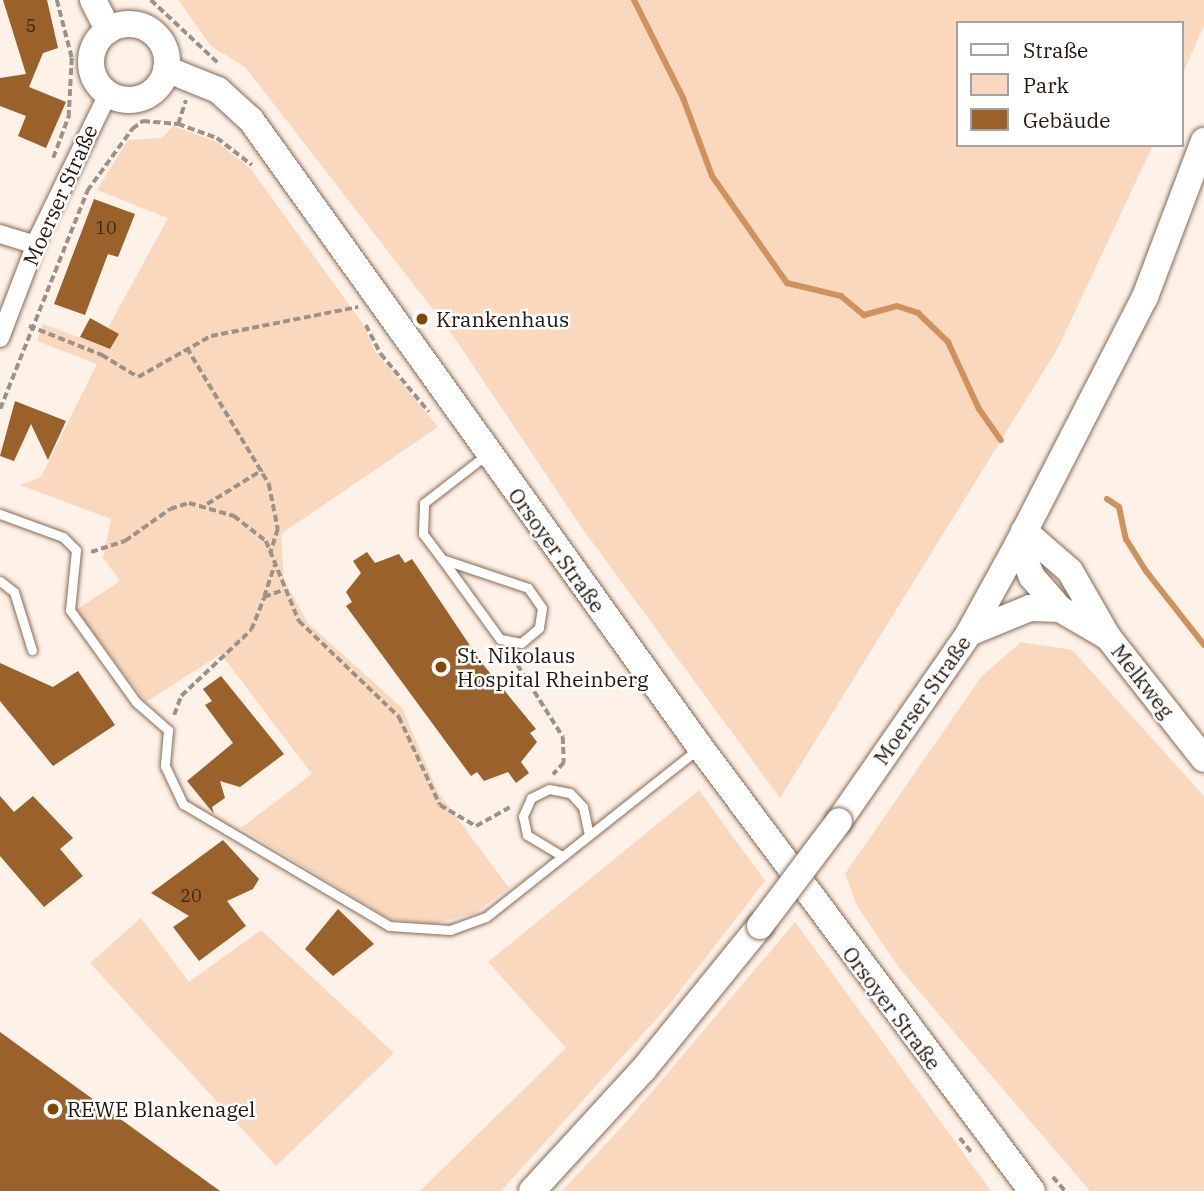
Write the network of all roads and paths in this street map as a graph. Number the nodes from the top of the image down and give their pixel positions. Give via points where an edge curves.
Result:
1 (57, 0) edge
2 (93, 0) edge
3 (108, 30) junction
4 (166, 69) junction
5 (108, 94) junction
6 (178, 124) dead end
7 (89, 127) junction
8 (1204, 141) edge
9 (118, 146) junction
10 (0, 234) edge
11 (35, 246) junction
12 (358, 307) dead end
13 (7, 318) junction
14 (31, 327) junction
15 (0, 338) edge
16 (187, 348) junction
17 (0, 409) edge
18 (487, 454) junction
19 (262, 470) junction
20 (207, 504) junction
21 (0, 514) edge
22 (1021, 537) junction
23 (271, 552) junction
24 (442, 559) junction
25 (76, 560) junction
26 (274, 566) junction
27 (0, 581) edge
28 (283, 590) junction
29 (264, 597) junction
30 (1060, 609) junction
31 (969, 633) junction
32 (1108, 636) junction
33 (510, 644) junction
34 (32, 650) dead end
35 (168, 730) junction
36 (700, 747) junction
37 (1204, 759) edge
38 (542, 784) dead end
39 (515, 803) dead end
40 (589, 835) junction
41 (562, 856) junction
42 (532, 1191) edge
43 (1032, 1191) edge

1 - 7 path via 72,58 69,116
2 - 3 main road
3 - 4 main road via 128,24 147,28 163,46
3 - 5 main road via 97,40 91,69
4 - 5 main road via 150,93 122,99
4 - 18 main road, Orsoyer Straße via 218,90 251,120
5 - 7 street, Moerser Straße
6 - 9 path via 143,121
7 - 9 path
7 - 11 street, Moerser Straße
8 - 22 main road, Moerser Straße via 1145,297
9 - 14 path via 87,191
10 - 11 street
11 - 13 street, Moerser Straße
12 - 16 path via 211,336
13 - 14 path
13 - 15 street, Moerser Straße
14 - 16 path via 102,355 138,377
14 - 17 path
16 - 19 path
18 - 24 lane via 424,503 423,534
18 - 36 main road, Orsoyer Straße
19 - 20 path
19 - 23 path via 278,529
20 - 23 path via 255,529
20 - 25 path via 170,509 125,541
21 - 25 lane via 62,537
22 - 30 main road, Melkweg via 1032,578
22 - 31 main road, Moerser Straße
22 - 32 main road, Melkweg via 1070,571
23 - 26 path
24 - 33 lane via 492,632
24 - 33 lane via 517,584 537,598 539,628
25 - 35 lane via 66,596 76,624 136,702
26 - 28 path
26 - 29 path
27 - 34 lane via 13,592
28 - 29 path
28 - 39 path via 310,634 399,718 440,805 455,819 487,823
29 - 35 path via 251,631 181,696
30 - 31 main road via 1030,608
30 - 32 main road, Melkweg
31 - 42 main road, Moerser Straße, bridge via 760,926 643,1070
32 - 37 main road, Melkweg
33 - 38 path via 566,749 558,772
35 - 41 lane via 165,765 191,813 389,926 431,932 469,926
36 - 40 lane
36 - 43 main road, Orsoyer Straße
40 - 41 lane
40 - 41 lane via 583,807 570,793 549,789 531,798 523,816 527,835

